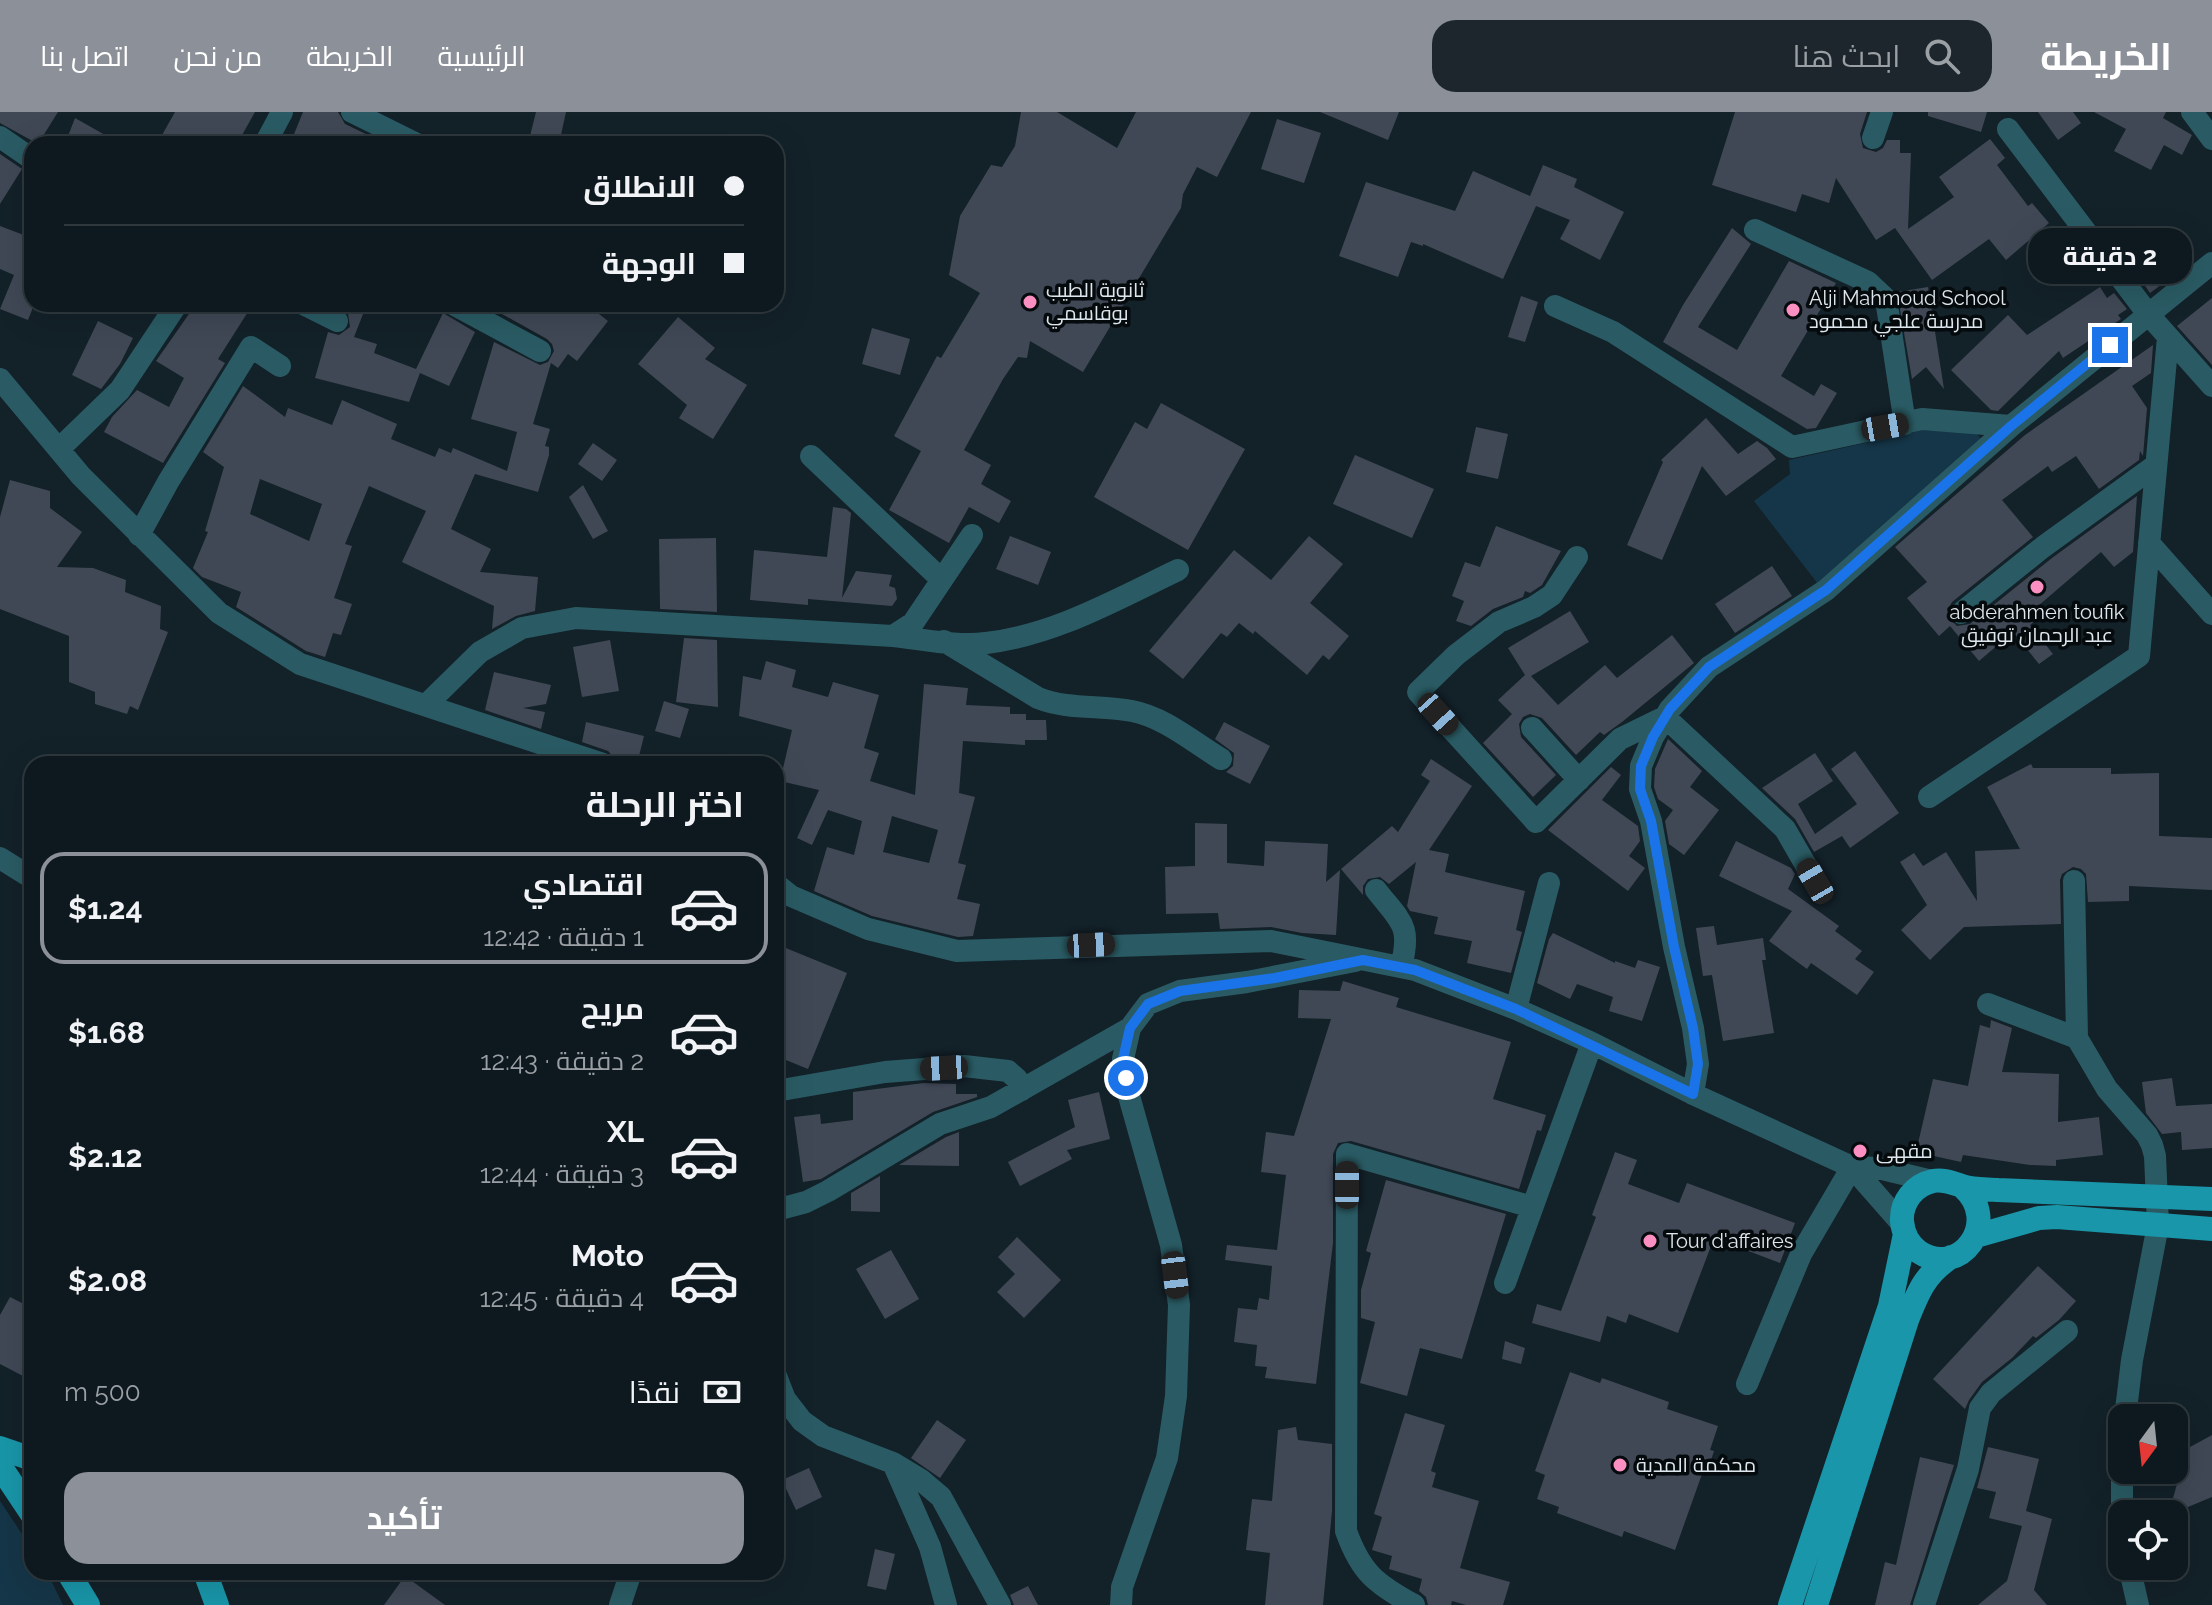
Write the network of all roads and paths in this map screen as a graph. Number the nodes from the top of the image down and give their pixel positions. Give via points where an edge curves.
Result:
1 (282, 112) edge
2 (352, 112) edge
3 (1882, 112) edge
4 (2192, 112) edge
5 (2008, 129) dead end
6 (269, 136) edge
7 (401, 136) edge
8 (0, 137) edge
9 (1873, 138) dead end
10 (2212, 139) edge
11 (24, 154) edge
12 (1755, 230) dead end
13 (2212, 263) edge
14 (1555, 306) dead end
15 (172, 312) edge
16 (319, 312) edge
17 (468, 312) edge
18 (2148, 314) junction
19 (337, 321) dead end
20 (2168, 337) junction
21 (540, 351) dead end
22 (280, 366) dead end
23 (0, 379) edge
24 (2212, 386) edge
25 (1905, 424) junction
26 (2011, 426) junction
27 (59, 449) junction
28 (811, 456) dead end
29 (2156, 465) junction
30 (139, 535) junction
31 (972, 535) dead end
32 (2149, 543) junction
33 (1577, 557) dead end
34 (1178, 570) dead end
35 (942, 580) junction
36 (1961, 613) dead end
37 (2212, 614) edge
38 (893, 636) junction
39 (944, 641) junction
40 (426, 705) junction
41 (1665, 717) junction
42 (1532, 728) dead end
43 (579, 756) edge
44 (1221, 759) dead end
45 (1579, 780) junction
46 (1929, 797) dead end
47 (0, 858) edge
48 (24, 873) edge
49 (1815, 881) dead end
50 (2074, 881) dead end
51 (1549, 883) dead end
52 (784, 890) edge
53 (1376, 890) dead end
54 (1363, 960) junction
55 (1401, 967) junction
56 (1988, 1004) dead end
57 (1516, 1009) junction
58 (1130, 1028) junction
59 (2077, 1038) junction
60 (1592, 1043) junction
61 (784, 1090) edge
62 (1022, 1090) junction
63 (1693, 1094) junction
64 (1852, 1167) junction
65 (1932, 1181) junction
66 (1963, 1187) junction
67 (2157, 1197) junction
68 (2212, 1199) edge
69 (1532, 1207) junction
70 (784, 1208) edge
71 (2158, 1225) junction
72 (1903, 1229) junction
73 (2212, 1229) edge
74 (1976, 1236) junction
75 (1951, 1257) junction
76 (1505, 1283) dead end
77 (2067, 1331) dead end
78 (1747, 1384) dead end
79 (784, 1396) edge
80 (2127, 1404) edge
81 (0, 1448) edge
82 (24, 1456) edge
83 (893, 1463) junction
84 (0, 1466) edge
85 (24, 1498) edge
86 (73, 1580) edge
87 (90, 1580) edge
88 (208, 1580) edge
89 (628, 1580) edge
90 (2132, 1580) edge
91 (87, 1603) edge
92 (217, 1605) edge
93 (620, 1605) edge
94 (946, 1605) edge
95 (1000, 1605) edge
96 (1121, 1605) edge
97 (1414, 1605) edge
98 (1790, 1605) edge
99 (1816, 1605) edge
100 (1924, 1605) edge
101 (2138, 1605) edge

1 - 6 street
2 - 7 street
3 - 9 street
4 - 10 street
5 - 18 street
8 - 11 street
12 - 25 street via 1868,282 1886,299
13 - 18 street
14 - 25 street via 1613,332 1792,447
15 - 27 street via 120,390
16 - 19 street
17 - 21 street
18 - 20 street
18 - 26 street
20 - 24 street
20 - 29 street
22 - 30 street via 251,347
23 - 27 street
25 - 26 street via 1922,419
26 - 41 street via 1826,590 1709,667
27 - 30 street
28 - 35 street
29 - 32 street
29 - 36 street
30 - 40 street via 219,613 300,664
31 - 35 street
32 - 37 street
32 - 46 street via 2139,656
33 - 45 street via 1552,595 1499,622 1418,692 1536,822
34 - 39 street via 1026,636 984,644
35 - 38 street via 913,623
38 - 39 street
38 - 40 street via 576,618 522,628 480,652
39 - 44 street via 1038,698 1151,716
40 - 43 street
41 - 45 street via 1620,739
41 - 49 street via 1785,829
41 - 63 street via 1641,766 1640,789 1693,1028 1698,1064
42 - 45 street
47 - 48 street
50 - 59 street
51 - 57 street
52 - 54 street via 868,929 957,951 1271,941
53 - 55 street via 1406,930
54 - 55 street
54 - 58 street via 1180,991 1148,1004
55 - 57 street
56 - 59 street
57 - 60 street
58 - 62 street
58 - 96 street via 1123,1059 1127,1084 1171,1245 1179,1305 1176,1396 1167,1458 1122,1587
59 - 67 street via 2107,1089 2147,1135 2155,1156
60 - 63 street
60 - 69 street
61 - 62 street via 885,1072 964,1066 1008,1071
62 - 70 street via 940,1124 806,1202
63 - 64 street
64 - 65 street
64 - 72 street
64 - 78 street via 1801,1254
65 - 66 main road
65 - 72 main road via 1906,1201
66 - 67 main road
66 - 74 main road via 1980,1215
67 - 68 main road
67 - 71 street
69 - 76 street
69 - 97 street via 1347,1154 1346,1531 1355,1558 1374,1581
71 - 73 main road
71 - 74 main road via 2039,1218
71 - 80 street
72 - 75 main road via 1919,1252
72 - 98 main road via 1890,1306
74 - 75 main road
75 - 99 main road via 1932,1269 1907,1320
77 - 100 street via 1980,1408 1968,1469
79 - 83 street via 802,1421 823,1436
81 - 82 main road
83 - 94 street via 930,1547
83 - 95 street via 941,1497
84 - 85 main road
86 - 91 main road
87 - 91 main road
88 - 92 main road
89 - 93 street
90 - 101 street

